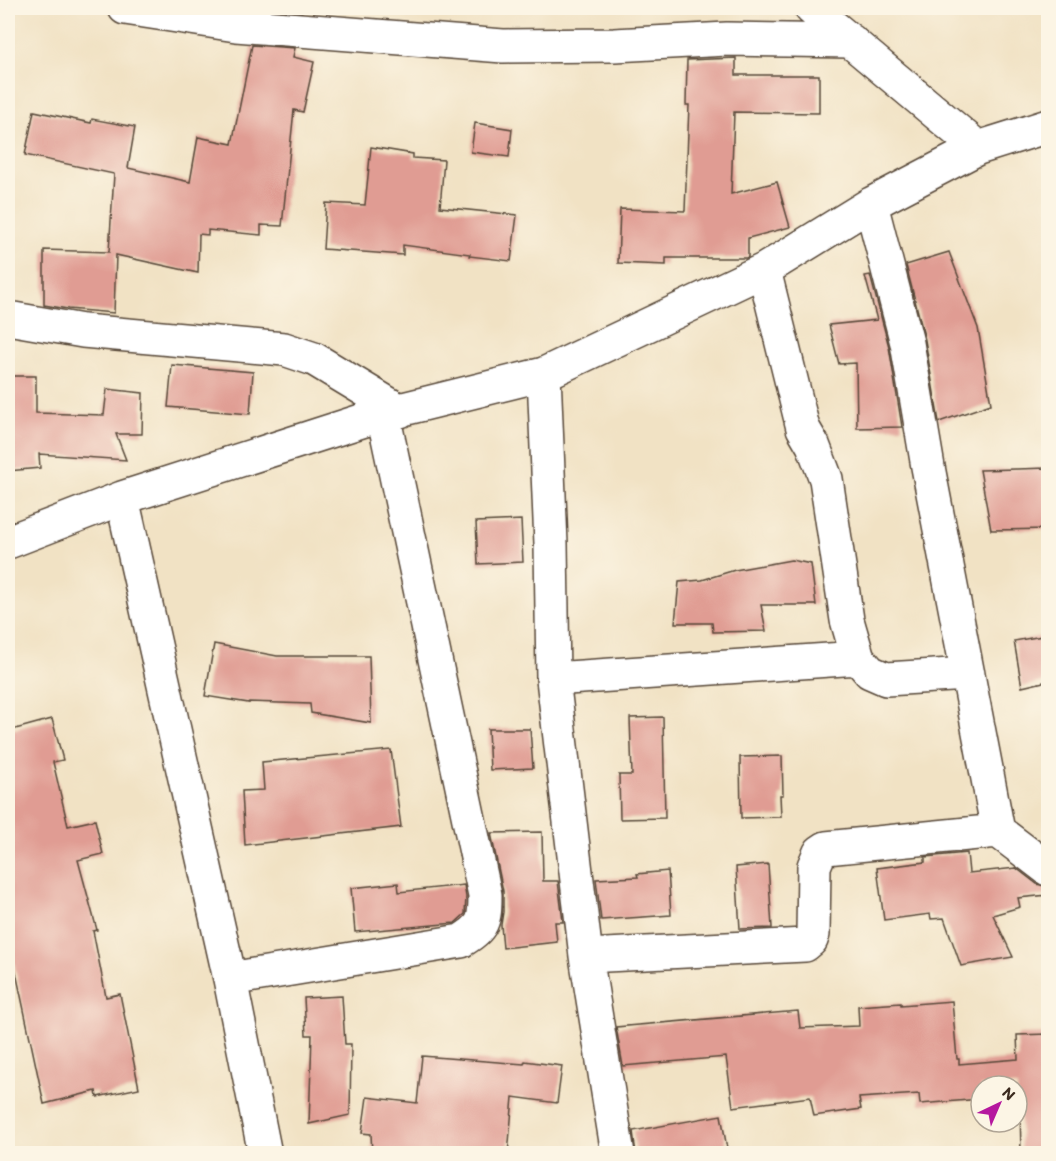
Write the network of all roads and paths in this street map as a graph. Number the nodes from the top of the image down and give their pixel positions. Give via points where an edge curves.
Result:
1 (125, 8) edge
2 (811, 8) edge
3 (851, 41) junction
4 (1048, 126) edge
5 (978, 148) junction
6 (871, 204) junction
7 (764, 270) junction
8 (8, 318) edge
9 (544, 374) junction
10 (391, 412) junction
11 (122, 498) junction
12 (8, 542) edge
13 (858, 658) junction
14 (968, 674) junction
15 (553, 679) junction
16 (998, 831) junction
17 (1048, 869) edge
18 (586, 956) junction
19 (230, 979) junction
20 (266, 1154) edge
21 (618, 1154) edge

1 - 3 street via 236,25 503,46 727,39
2 - 3 street
3 - 5 street
4 - 5 street
5 - 6 street
6 - 7 street
6 - 14 street via 907,343
7 - 9 street
7 - 13 street via 800,418 826,479 847,620
8 - 10 street via 83,331 284,349 314,359
9 - 10 street
9 - 15 street
10 - 11 street
10 - 19 street via 485,895 485,918 476,931 461,940
11 - 12 street
11 - 19 street
13 - 14 street via 870,672 886,679
13 - 15 street
14 - 16 street
15 - 18 street
16 - 17 street
16 - 18 street via 826,848 814,866 813,934 805,945
18 - 21 street
19 - 20 street

